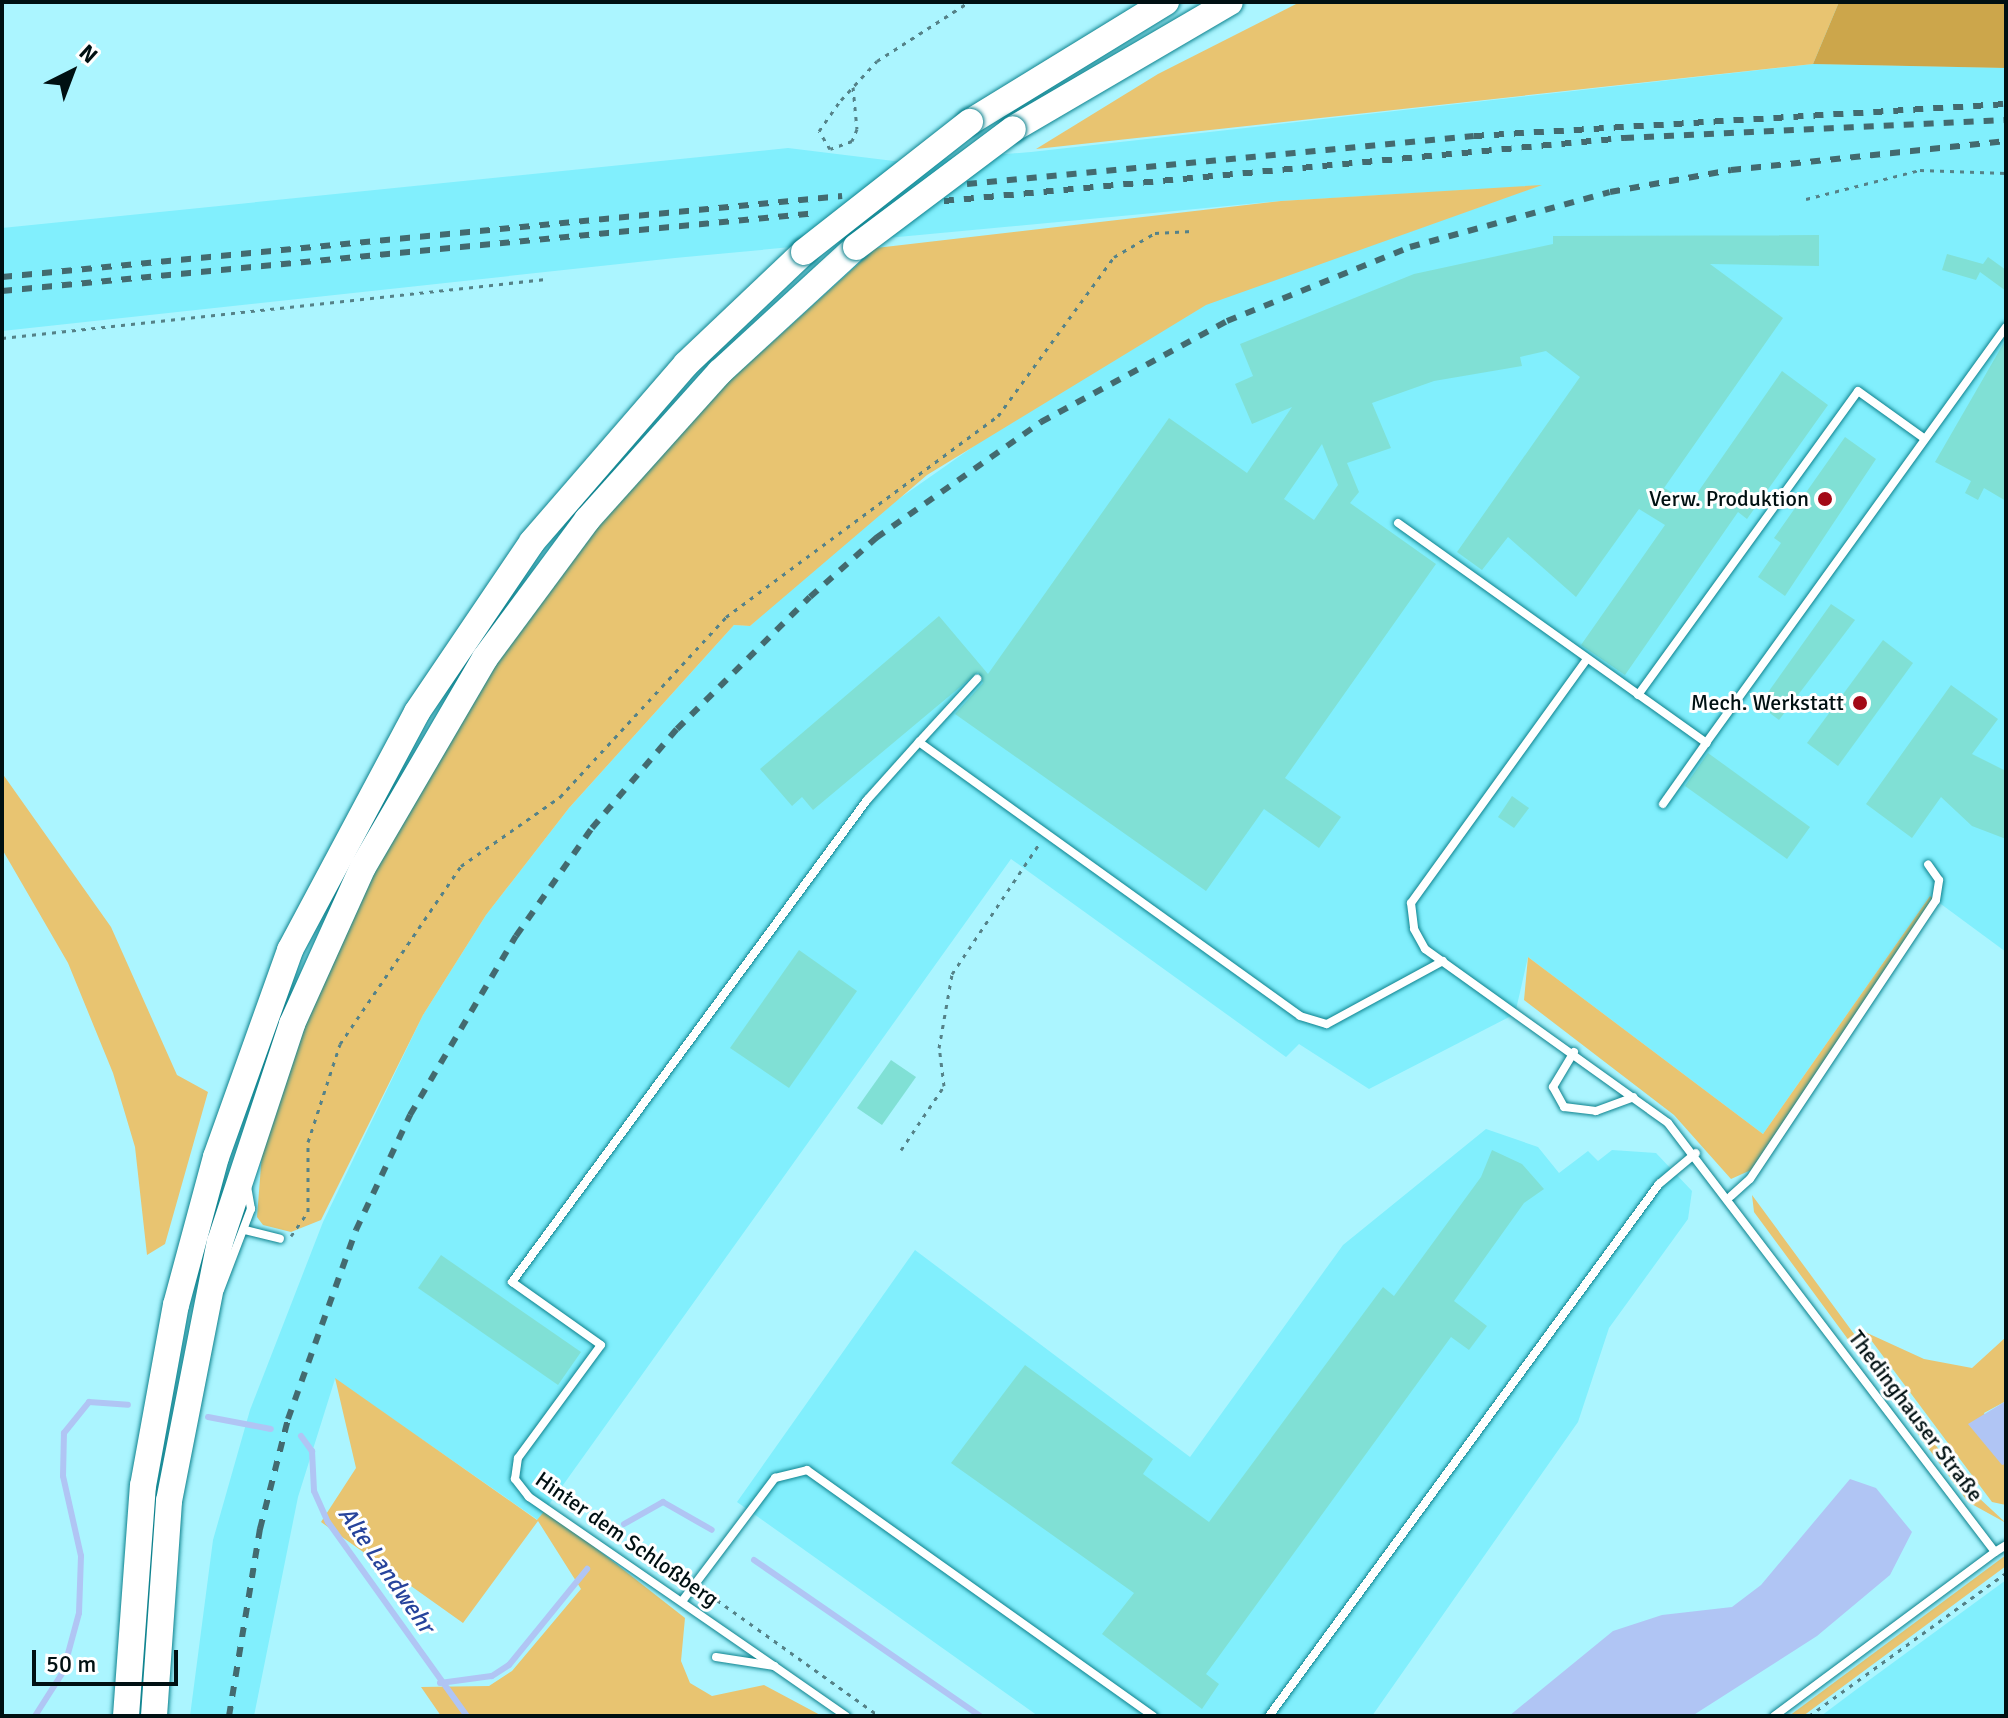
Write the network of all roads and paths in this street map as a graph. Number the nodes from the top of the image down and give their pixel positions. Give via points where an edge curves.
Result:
1 (969, 2) edge
2 (1166, 2) edge
3 (1230, 2) edge
4 (853, 87) junction
5 (2006, 173) edge
6 (1806, 199) dead end
7 (1192, 231) dead end
8 (546, 279) dead end
9 (2006, 327) edge
10 (2, 338) edge
11 (1925, 439) junction
12 (1398, 523) dead end
13 (1587, 659) junction
14 (977, 679) dead end
15 (1638, 695) junction
16 (919, 742) junction
17 (1706, 743) junction
18 (1663, 804) dead end
19 (1045, 835) junction
20 (1928, 864) dead end
21 (1443, 961) junction
22 (1574, 1052) junction
23 (1634, 1097) junction
24 (901, 1150) dead end
25 (1696, 1153) junction
26 (242, 1164) junction
27 (1731, 1196) junction
28 (245, 1230) junction
29 (280, 1239) joint
30 (203, 1313) junction
31 (2006, 1545) edge
32 (1995, 1552) junction
33 (2006, 1573) edge
34 (683, 1600) junction
35 (716, 1657) dead end
36 (774, 1666) junction
37 (126, 1716) edge
38 (154, 1716) edge
39 (846, 1716) edge
40 (879, 1716) edge
41 (1153, 1716) edge
42 (1269, 1716) edge
43 (1774, 1716) edge
44 (1809, 1716) edge

1 - 4 path via 877,61
2 - 37 main road, bridge via 970,122 804,252 650,402 532,542 417,712 290,950 216,1157 173,1319 143,1486
3 - 26 main road, bridge via 1013,129 856,247 739,353 630,468 485,658 363,867 292,1024
4 - 4 path via 819,131 830,149 852,141 857,129
5 - 6 path via 1920,170
7 - 29 path via 1155,233 1114,257 998,416 726,617 560,797 461,866 340,1044 308,1142 308,1212 300,1230
8 - 10 path
9 - 11 lane
11 - 15 lane via 1858,391
11 - 17 lane
12 - 13 lane
13 - 15 lane
13 - 21 lane, Thedinghauser Straße via 1411,903 1414,929
14 - 16 lane
15 - 17 lane
16 - 19 lane
16 - 34 lane, Hinter dem Schloßberg via 867,800 512,1282 601,1345 518,1458 515,1479 529,1497
17 - 18 lane
19 - 21 lane via 1300,1016 1327,1024 1392,996
19 - 24 path via 952,974 939,1048 944,1086
20 - 27 lane via 1939,880 1936,900 1750,1179
21 - 22 lane, Thedinghauser Straße
22 - 23 lane, Thedinghauser Straße
22 - 23 lane via 1553,1087 1564,1107 1596,1111
23 - 25 lane, Thedinghauser Straße
25 - 27 lane, Thedinghauser Straße
25 - 42 lane via 1659,1184
26 - 28 lane via 251,1209
26 - 30 main road
27 - 32 lane, Thedinghauser Straße
28 - 29 lane
28 - 30 lane via 230,1276
30 - 38 main road via 169,1501
31 - 32 lane
32 - 43 lane
33 - 44 path
34 - 36 lane, Hinter dem Schloßberg
34 - 40 path via 717,1600
34 - 41 lane via 775,1478 807,1470
35 - 36 lane, Hinter dem Schloßberg
36 - 39 lane, Hinter dem Schloßberg

